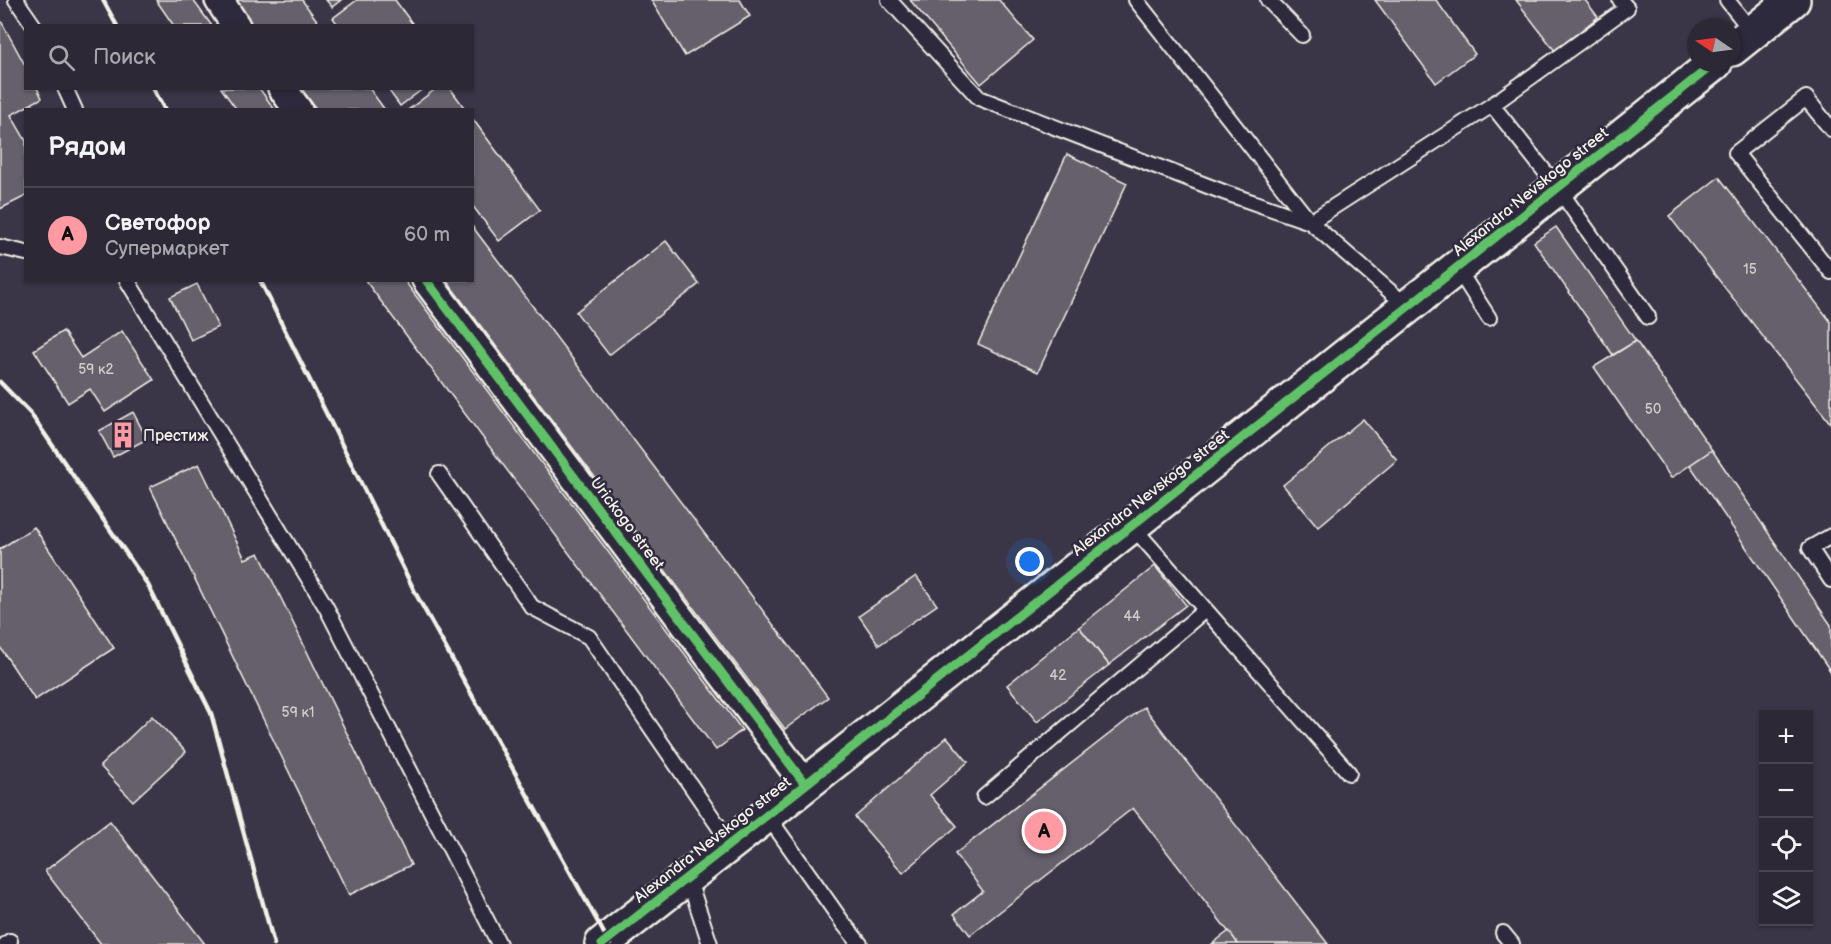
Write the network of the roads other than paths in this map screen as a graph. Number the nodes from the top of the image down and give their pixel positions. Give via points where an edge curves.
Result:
1 (16, 0) edge
2 (219, 0) edge
3 (889, 0) edge
4 (1136, 0) edge
5 (1268, 0) edge
6 (1727, 0) edge
7 (1793, 0) edge
8 (1628, 3) edge
9 (33, 24) edge
10 (235, 24) edge
11 (1302, 35) dead end
12 (1742, 41) edge
13 (1704, 72) edge
14 (66, 90) edge
15 (283, 90) edge
16 (1492, 105) junction
17 (74, 108) edge
18 (297, 108) edge
19 (1831, 129) edge
20 (1558, 188) junction
21 (1310, 222) junction
22 (0, 248) edge
23 (24, 253) edge
24 (1457, 268) junction
25 (1831, 272) edge
26 (128, 282) edge
27 (428, 282) edge
28 (1408, 307) junction
29 (1490, 318) dead end
30 (1647, 318) dead end
31 (439, 474) dead end
32 (1132, 526) junction
33 (1831, 536) edge
34 (1831, 580) edge
35 (1205, 610) junction
36 (1349, 773) dead end
37 (805, 784) junction
38 (984, 797) dead end
39 (767, 815) junction
40 (730, 843) junction
41 (688, 877) junction
42 (500, 944) edge
43 (602, 944) edge
44 (710, 944) edge
45 (860, 944) edge

1 - 9 lane
2 - 10 street
3 - 21 lane via 979,98
4 - 21 lane
5 - 11 lane
6 - 12 lane
7 - 12 street
8 - 16 lane
13 - 20 street, Alexandra Nevskogo street
14 - 17 lane
15 - 18 street
16 - 20 lane
16 - 21 lane
19 - 25 lane via 1806,98 1736,153
20 - 24 street, Alexandra Nevskogo street
20 - 30 lane
21 - 28 lane
22 - 23 lane
24 - 28 street, Alexandra Nevskogo street
24 - 29 lane
26 - 42 lane via 327,607
27 - 37 street, Urickogo street
28 - 32 street, Alexandra Nevskogo street
31 - 40 lane via 532,607 589,637
32 - 35 lane
32 - 37 street, Alexandra Nevskogo street
33 - 34 lane via 1810,548
35 - 36 lane
35 - 38 lane
37 - 39 street, Alexandra Nevskogo street
39 - 40 street, Alexandra Nevskogo street
39 - 45 lane
40 - 41 street, Alexandra Nevskogo street
41 - 43 street, Alexandra Nevskogo street
41 - 44 lane

